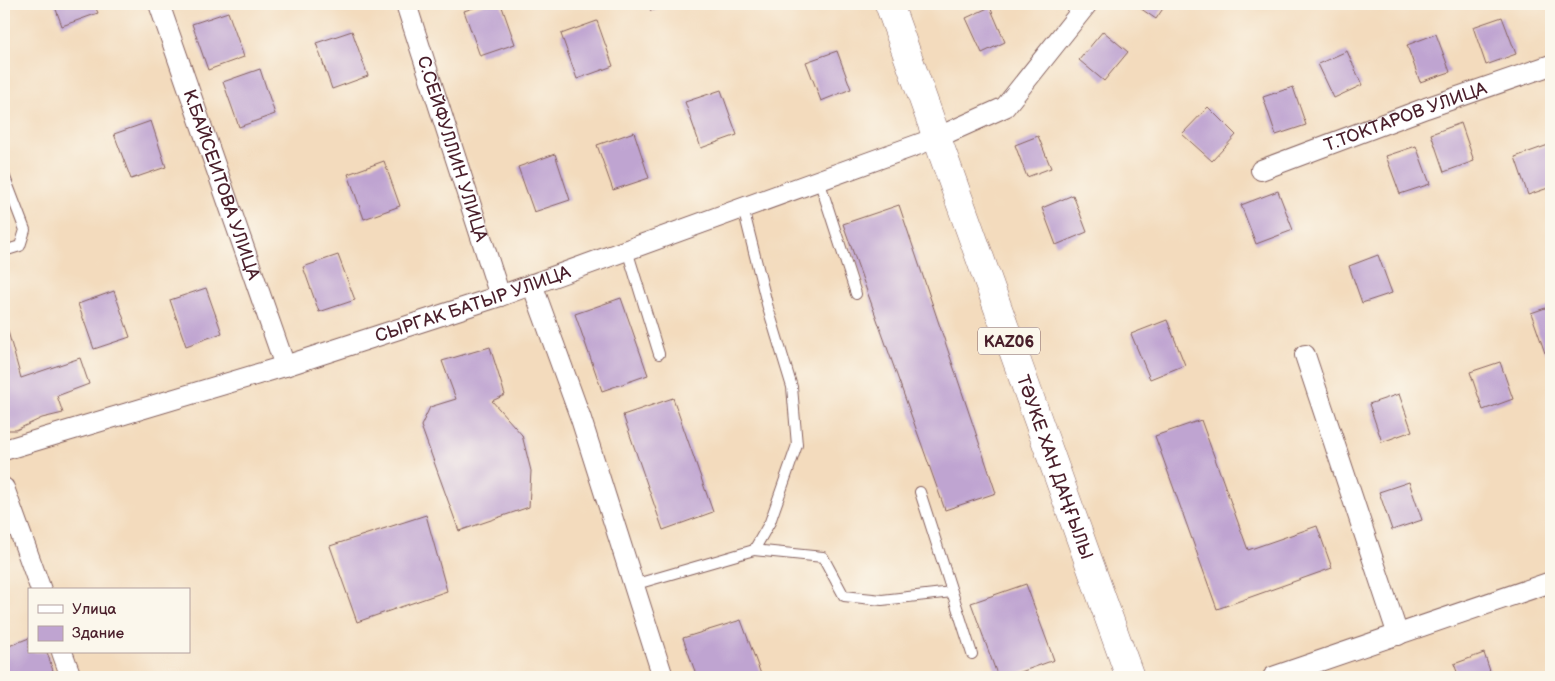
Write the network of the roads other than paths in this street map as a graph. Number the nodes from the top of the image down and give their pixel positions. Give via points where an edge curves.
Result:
1 (159, 4) edge
2 (406, 4) edge
3 (889, 4) edge
4 (1087, 4) edge
5 (1551, 65) edge
6 (936, 138) junction
7 (1261, 170) dead end
8 (4, 174) edge
9 (819, 180) junction
10 (743, 208) junction
11 (627, 250) junction
12 (4, 251) edge
13 (532, 284) junction
14 (856, 294) dead end
15 (500, 296) junction
16 (659, 354) dead end
17 (1305, 355) dead end
18 (285, 366) junction
19 (4, 450) edge
20 (4, 488) edge
21 (920, 492) dead end
22 (754, 550) junction
23 (1551, 582) edge
24 (633, 585) junction
25 (40, 588) edge
26 (952, 592) junction
27 (1398, 635) junction
28 (63, 654) edge
29 (972, 654) dead end
30 (71, 677) edge
31 (663, 677) edge
32 (1130, 677) edge
33 (1273, 677) edge

1 - 18 street, К.БАЙСЕИТОВА УЛИЦА
2 - 15 street, С.СЕЙФУЛЛИН УЛИЦА
3 - 6 main road, ТӘУКЕ ХАН ДАҢҒЫЛЫ / KАZ06
4 - 6 street, СЫРГАК БАТЫР УЛИЦА via 1005,107
5 - 7 street, Т.ТОКТАРОВ УЛИЦА
6 - 9 street, СЫРГАК БАТЫР УЛИЦА
6 - 32 main road, ТӘУКЕ ХАН ДАҢҒЫЛЫ / KАZ06
8 - 12 lane via 25,230 20,246
9 - 10 street, СЫРГАК БАТЫР УЛИЦА
9 - 14 lane
10 - 11 street, СЫРГАК БАТЫР УЛИЦА
10 - 22 lane via 792,387 797,445 770,522
11 - 13 street, СЫРГАК БАТЫР УЛИЦА
11 - 16 lane
13 - 15 street, СЫРГАК БАТЫР УЛИЦА
13 - 24 street via 581,419
15 - 18 street, СЫРГАК БАТЫР УЛИЦА
17 - 27 street
18 - 19 street, СЫРГАК БАТЫР УЛИЦА
20 - 25 street
21 - 26 lane
22 - 24 lane
22 - 26 lane via 823,557 844,596 882,600
23 - 27 street
24 - 31 street
26 - 29 lane
27 - 33 street
28 - 30 street

